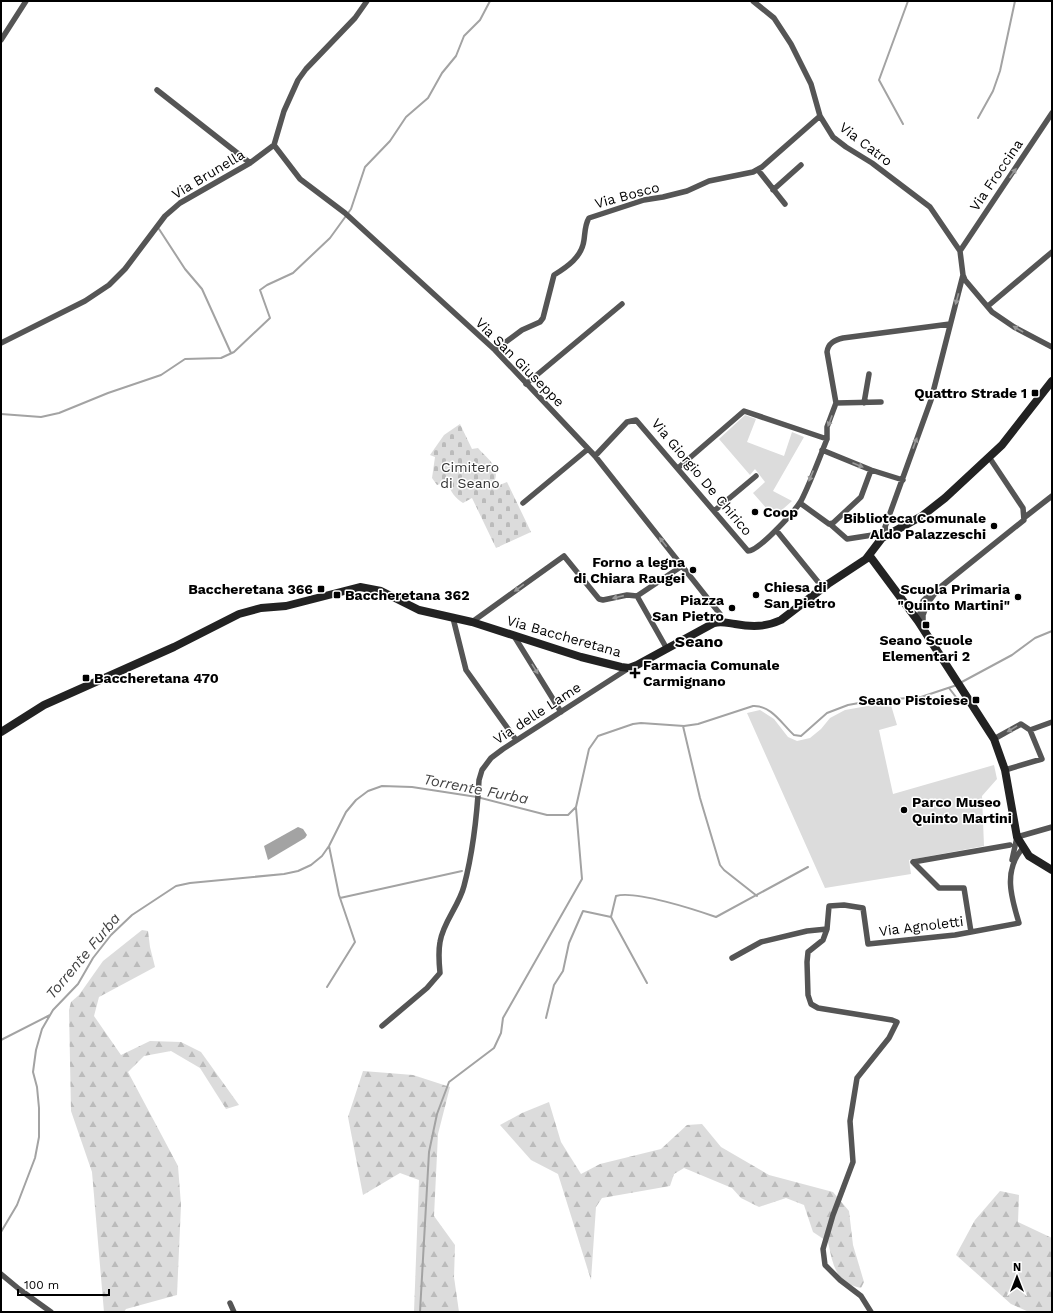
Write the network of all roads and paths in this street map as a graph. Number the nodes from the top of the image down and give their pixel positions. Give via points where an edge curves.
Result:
1 (26, 1) edge
2 (367, 1) edge
3 (753, 1) edge
4 (1, 40) edge
5 (157, 90) dead end
6 (1052, 113) edge
7 (820, 116) junction
8 (274, 145) junction
9 (250, 163) junction
10 (801, 165) dead end
11 (758, 170) junction
12 (773, 190) junction
13 (785, 204) dead end
14 (960, 251) junction
15 (1052, 252) edge
16 (963, 275) junction
17 (622, 304) dead end
18 (988, 306) junction
19 (950, 324) junction
20 (1, 343) edge
21 (1052, 347) edge
22 (495, 350) junction
23 (869, 374) dead end
24 (1052, 381) edge
25 (526, 384) junction
26 (881, 402) dead end
27 (836, 403) junction
28 (864, 403) junction
29 (827, 439) junction
30 (588, 449) junction
31 (822, 450) junction
32 (595, 456) junction
33 (989, 457) junction
34 (678, 468) junction
35 (871, 470) junction
36 (756, 476) dead end
37 (903, 480) junction
38 (1052, 496) edge
39 (523, 503) dead end
40 (800, 503) junction
41 (714, 511) junction
42 (1025, 515) junction
43 (832, 524) junction
44 (776, 530) junction
45 (885, 536) junction
46 (869, 555) junction
47 (682, 566) junction
48 (823, 588) junction
49 (938, 589) junction
50 (638, 596) junction
51 (923, 601) junction
52 (909, 609) junction
53 (453, 618) junction
54 (721, 619) junction
55 (918, 621) junction
56 (472, 622) junction
57 (923, 629) junction
58 (514, 636) junction
59 (667, 649) junction
60 (629, 668) junction
61 (561, 712) junction
62 (1052, 722) edge
63 (1030, 730) junction
64 (1, 732) edge
65 (994, 739) junction
66 (516, 740) junction
67 (1005, 770) junction
68 (1052, 827) edge
69 (1017, 837) junction
70 (1010, 845) dead end
71 (1023, 848) junction
72 (1012, 867) junction
73 (1052, 870) edge
74 (827, 929) junction
75 (970, 932) junction
76 (732, 958) dead end
77 (382, 1026) dead end
78 (1, 1274) edge
79 (230, 1303) dead end
80 (52, 1312) edge
81 (234, 1312) edge
82 (872, 1312) edge

1 - 4 street
2 - 8 street via 355,18 298,80 284,111
3 - 7 street, Via Catro via 774,18 792,44 811,84
5 - 9 street
14 -> 6 street, Via Froccina
7 - 11 street, Via Bosco
7 - 14 street, Via Catro via 833,137 846,148 872,163 930,207
8 - 9 street, Via Brunella
8 - 22 street, Via San Giuseppe via 300,179 345,213
9 - 20 street, Via Brunella via 180,203 165,216 128,265 109,285 85,301
10 - 12 street
11 - 12 street
11 - 22 street, Via Bosco via 709,181 672,195 644,200 589,218 583,246 572,263 554,275 543,318
12 - 13 street
14 - 16 street
15 - 18 street
16 - 18 street
16 -> 19 street
17 - 25 street
21 -> 18 street via 1014,327 992,312
19 - 27 street via 843,338 832,342 827,352
37 -> 19 street via 931,400
22 - 25 street, Via San Giuseppe
23 - 28 street
24 - 33 street via 1006,440
25 - 30 street, Via San Giuseppe
26 - 28 street
27 - 28 street
27 -> 29 street, Via Giorgio De Chirico via 827,428
29 - 31 street, Via Giorgio De Chirico
29 - 34 street via 748,410
30 - 32 street, Via San Giuseppe
30 - 39 street
31 -> 35 street
31 -> 40 street, Via Giorgio De Chirico
32 - 34 street, Via Giorgio De Chirico via 627,422 636,420
47 -> 32 street, Via San Giuseppe
33 - 42 street
33 - 45 street via 931,510
34 - 41 street, Via Giorgio De Chirico
35 - 37 street
35 - 43 street via 861,497
36 - 41 street
37 - 45 street via 885,527
38 - 42 street
40 - 43 street
40 - 44 street, Via Giorgio De Chirico
41 - 44 street, Via Giorgio De Chirico via 748,551 755,550
42 - 49 street via 1022,523
43 - 45 street via 847,539 879,534
44 - 48 street
45 - 46 street
46 - 48 street
46 - 52 street
47 - 50 street
47 - 54 street, Via San Giuseppe
48 - 54 street via 774,624 756,627
49 - 51 street via 931,592
49 - 57 street via 926,604
50 -> 56 street via 599,599 564,556
50 - 59 street
51 - 52 street
51 - 55 street
52 - 55 street
53 - 56 street, Via Baccheretana
53 - 64 street, Via Baccheretana via 410,607 368,587 286,606 261,608 239,614 174,647 65,694
53 - 66 street via 466,670
54 - 59 street, Via Baccheretana
55 - 57 street
56 - 58 street, Via Baccheretana
57 - 65 street
58 - 60 street, Via Baccheretana via 581,657
58 -> 61 street
59 - 60 street, Via Baccheretana
60 - 61 street, Via delle Lame
61 - 66 street, Via delle Lame
62 - 63 street
63 -> 65 street via 1021,724
63 - 67 street via 1042,759
65 - 67 street
66 - 77 street, Via delle Lame via 491,758 480,774 469,867 463,889 440,941 440,973 427,988
67 - 69 street
68 - 69 street
69 - 71 street
69 - 72 street, Via Agnoletti
70 - 75 street via 913,862 939,888 964,888
71 - 72 street, Via Agnoletti via 1014,858
71 - 73 street via 1029,856
72 - 75 street, Via Agnoletti via 1010,886 1019,923
74 - 75 street, Via Agnoletti via 829,906 844,905 863,908 868,944
74 - 76 street via 761,942
74 - 82 street via 823,940 808,952 808,995 811,1004 818,1008 897,1022 889,1038 857,1078 850,1121 853,1162 823,1249 825,1265 861,1296
78 - 80 street
79 - 81 street

